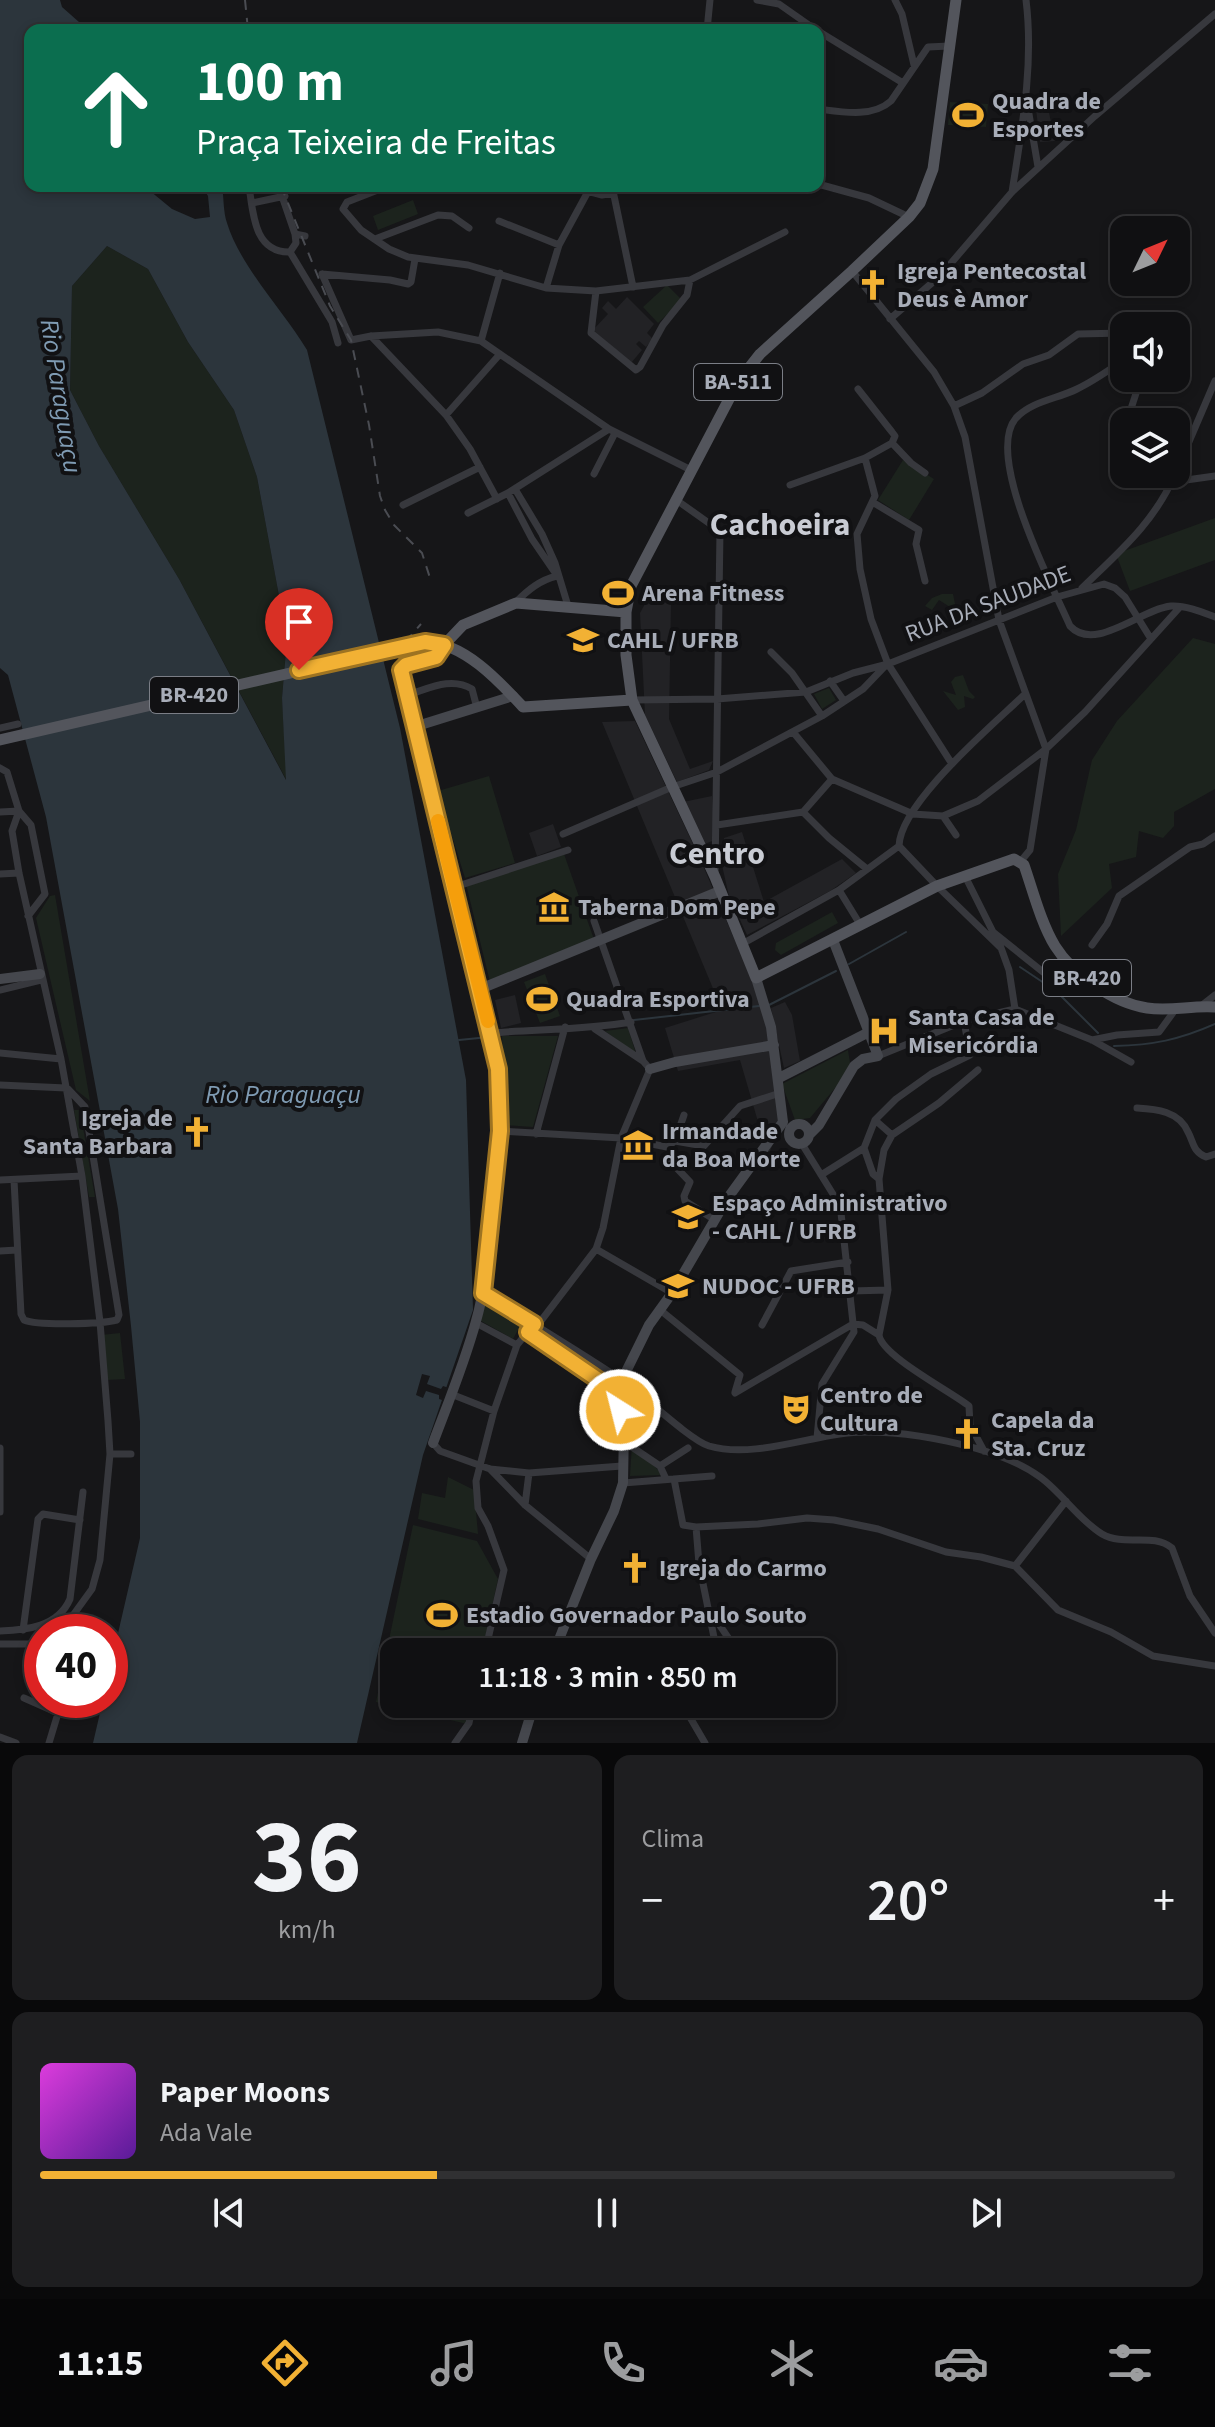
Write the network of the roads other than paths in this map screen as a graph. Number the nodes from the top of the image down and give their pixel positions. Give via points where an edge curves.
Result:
1 (710, 0) edge
2 (757, 0) edge
3 (895, 0) edge
4 (956, 0) edge
5 (1026, 0) edge
6 (776, 2) edge
7 (1215, 14) edge
8 (708, 24) edge
9 (807, 24) edge
10 (824, 35) edge
11 (949, 46) junction
12 (914, 65) junction
13 (903, 83) junction
14 (1027, 98) junction
15 (824, 110) edge
16 (1038, 167) junction
17 (824, 186) edge
18 (250, 192) edge
19 (373, 192) edge
20 (587, 192) edge
21 (613, 192) edge
22 (1012, 192) junction
23 (252, 203) junction
24 (909, 217) junction
25 (499, 221) dead end
26 (469, 228) dead end
27 (785, 232) dead end
28 (295, 234) junction
29 (305, 236) dead end
30 (375, 239) junction
31 (559, 245) junction
32 (290, 252) junction
33 (415, 259) junction
34 (852, 271) junction
35 (500, 273) junction
36 (690, 280) junction
37 (633, 287) junction
38 (546, 288) junction
39 (596, 291) junction
40 (890, 319) junction
41 (1110, 333) edge
42 (371, 336) junction
43 (481, 341) junction
44 (338, 343) dead end
45 (500, 354) junction
46 (1110, 369) edge
47 (1215, 381) edge
48 (858, 389) dead end
49 (954, 406) junction
50 (446, 415) junction
51 (612, 431) junction
52 (1190, 439) edge
53 (892, 443) junction
54 (865, 458) junction
55 (480, 467) junction
56 (691, 470) junction
57 (925, 473) dead end
58 (594, 474) dead end
59 (1190, 476) edge
60 (1215, 476) edge
61 (790, 485) dead end
62 (1167, 488) edge
63 (511, 491) junction
64 (497, 499) junction
65 (675, 499) junction
66 (874, 503) junction
67 (403, 505) dead end
68 (468, 513) dead end
69 (542, 534) junction
70 (532, 539) junction
71 (557, 576) junction
72 (925, 581) dead end
73 (1082, 588) junction
74 (1057, 597) junction
75 (516, 603) junction
76 (568, 606) junction
77 (1180, 607) junction
78 (626, 612) junction
79 (1215, 617) edge
80 (1137, 619) junction
81 (999, 620) junction
82 (1151, 639) junction
83 (444, 645) junction
84 (771, 652) dead end
85 (888, 664) junction
86 (853, 673) junction
87 (830, 681) junction
88 (863, 689) junction
89 (806, 692) junction
90 (1025, 694) junction
91 (407, 695) junction
92 (513, 696) junction
93 (717, 699) junction
94 (632, 700) junction
95 (844, 701) junction
96 (477, 708) junction
97 (822, 716) junction
98 (18, 724) dead end
99 (414, 727) junction
100 (0, 728) edge
101 (793, 732) junction
102 (0, 740) edge
103 (1046, 749) junction
104 (952, 764) junction
105 (0, 768) edge
106 (717, 772) junction
107 (832, 779) junction
108 (672, 787) junction
109 (19, 811) junction
110 (0, 812) edge
111 (803, 812) junction
112 (913, 814) junction
113 (943, 816) junction
114 (717, 825) junction
115 (563, 834) dead end
116 (956, 835) dead end
117 (1215, 836) edge
118 (899, 846) junction
119 (568, 850) dead end
120 (1021, 861) junction
121 (867, 869) junction
122 (19, 873) junction
123 (0, 874) edge
124 (715, 877) junction
125 (966, 878) junction
126 (937, 886) junction
127 (455, 887) junction
128 (839, 890) junction
129 (720, 891) junction
130 (28, 916) junction
131 (594, 921) dead end
132 (861, 926) junction
133 (993, 932) junction
134 (833, 940) junction
135 (601, 941) junction
136 (742, 944) junction
137 (1092, 945) dead end
138 (1001, 948) junction
139 (41, 977) junction
140 (756, 978) junction
141 (3, 984) edge
142 (1063, 988) dead end
143 (480, 989) junction
144 (1215, 995) edge
145 (1201, 1006) junction
146 (1215, 1007) edge
147 (1015, 1009) junction
148 (1175, 1010) junction
149 (964, 1021) junction
150 (631, 1022) junction
151 (565, 1027) junction
152 (594, 1028) junction
153 (871, 1031) junction
154 (491, 1033) junction
155 (1092, 1040) junction
156 (774, 1045) junction
157 (0, 1053) edge
158 (878, 1056) junction
159 (61, 1059) junction
160 (1131, 1062) dead end
161 (646, 1065) junction
162 (978, 1070) dead end
163 (779, 1078) junction
164 (0, 1085) edge
165 (66, 1088) junction
166 (780, 1093) junction
167 (1137, 1108) dead end
168 (684, 1115) dead end
169 (875, 1120) junction
170 (788, 1124) junction
171 (500, 1131) junction
172 (536, 1134) junction
173 (810, 1134) junction
174 (892, 1135) junction
175 (621, 1138) junction
176 (672, 1143) junction
177 (802, 1144) junction
178 (864, 1148) junction
179 (1215, 1154) edge
180 (670, 1161) dead end
181 (821, 1175) junction
182 (82, 1176) junction
183 (879, 1179) junction
184 (0, 1180) edge
185 (14, 1180) junction
186 (100, 1204) junction
187 (86, 1207) junction
188 (715, 1220) junction
189 (596, 1249) junction
190 (17, 1250) junction
191 (0, 1251) edge
192 (848, 1262) junction
193 (888, 1290) junction
194 (851, 1291) junction
195 (483, 1293) junction
196 (672, 1293) junction
197 (659, 1309) junction
198 (100, 1322) junction
199 (476, 1323) junction
200 (853, 1324) junction
201 (536, 1325) junction
202 (762, 1325) dead end
203 (528, 1332) junction
204 (879, 1335) junction
205 (517, 1345) junction
206 (740, 1375) junction
207 (623, 1381) junction
208 (751, 1384) junction
209 (616, 1392) junction
210 (451, 1394) junction
211 (494, 1411) junction
212 (817, 1438) junction
213 (623, 1441) junction
214 (433, 1443) joint
215 (0, 1448) edge
216 (688, 1448) dead end
217 (984, 1451) junction
218 (110, 1454) junction
219 (131, 1454) dead end
220 (481, 1465) junction
221 (622, 1466) junction
222 (660, 1466) junction
223 (490, 1469) junction
224 (529, 1473) junction
225 (712, 1476) dead end
226 (670, 1479) junction
227 (623, 1483) junction
228 (83, 1492) dead end
229 (1066, 1501) junction
230 (525, 1505) junction
231 (0, 1512) edge
232 (80, 1520) junction
233 (696, 1527) junction
234 (591, 1559) junction
235 (1015, 1566) junction
236 (708, 1609) junction
237 (74, 1614) edge
238 (23, 1630) junction
239 (0, 1631) edge
240 (1215, 1633) edge
241 (488, 1638) edge
242 (560, 1638) edge
243 (714, 1638) edge
244 (728, 1638) edge
245 (24, 1643) edge
246 (0, 1644) edge
247 (1215, 1666) edge
248 (56, 1718) edge
249 (470, 1718) edge
250 (530, 1718) edge
251 (691, 1719) dead end
252 (0, 1737) edge
253 (523, 1742) edge
254 (16, 1743) edge
255 (49, 1743) edge
256 (455, 1743) edge
257 (705, 1743) edge

1 - 8 street
2 - 6 street
3 - 12 street
4 - 11 main road, BA-511
5 - 14 street
6 - 9 street
7 - 16 street
10 - 13 street
11 - 12 street via 928,47
11 - 24 main road, BA-511 via 933,169
12 - 13 street
13 - 15 street via 883,108 856,113
14 - 16 street
14 - 22 street
16 - 22 street
17 - 24 street
18 - 23 street
19 - 30 street via 347,202 343,209
20 - 31 street
21 - 37 street
22 - 40 street via 940,276
23 - 28 street via 285,196
23 - 32 street via 265,245
24 - 34 main road, BA-511
25 - 31 street
26 - 30 street via 452,216 438,215
27 - 36 street
28 - 29 street
28 - 32 street
30 - 33 street
31 - 38 street
32 - 44 street via 332,322
33 - 35 street
33 - 42 street via 408,284 322,274 351,340
34 - 40 street
34 - 56 main road, BA-511 via 747,367
35 - 38 street
35 - 43 street
36 - 37 street
36 - 39 street via 687,295 636,370 591,333
37 - 39 street
38 - 39 street
40 - 49 street via 934,372
41 - 49 street via 1078,334
42 - 43 street via 438,332
42 - 50 street
43 - 45 street
45 - 50 street
45 - 51 street
46 - 74 street via 1076,390 1026,410 1009,429 1011,482
47 - 52 street
48 - 53 street via 895,436
49 - 81 street via 965,437
50 - 55 street
51 - 56 street
51 - 58 street
51 - 63 street
53 - 54 street
53 - 57 street
54 - 61 street
54 - 66 street
55 - 64 street
55 - 67 street
56 - 65 main road, BA-511
59 - 60 street
62 - 73 street via 1146,525
63 - 64 street
63 - 69 street
63 - 70 street
64 - 68 street
65 - 78 main road, BA-511 via 631,586
65 - 93 street via 720,531
66 - 72 street via 919,530 916,544
66 - 85 street via 857,534 860,569
69 - 70 street
69 - 71 street
70 - 71 street
71 - 75 street via 528,590
71 - 76 street
73 - 74 street, RUA DA SAUDADE
73 - 80 street, RUA DA SAUDADE via 1115,588
74 - 80 street via 1070,626 1084,636
74 - 81 street, RUA DA SAUDADE
75 - 76 main road
75 - 83 main road via 463,625
76 - 78 main road
77 - 79 street
77 - 80 street
77 - 82 street
78 - 94 main road
80 - 82 street
81 - 85 street, RUA DA SAUDADE
81 - 90 street
82 - 103 street
83 - 91 street via 436,657 401,670
83 - 92 main road
83 - 102 main road, BR-420 via 425,642
84 - 89 street
85 - 86 street, RUA DA SAUDADE
85 - 88 street
85 - 104 street
86 - 87 street, RUA DA SAUDADE
86 - 88 street
87 - 89 street, RUA DA SAUDADE
87 - 95 street
88 - 95 street
89 - 93 street
89 - 97 street
90 - 103 street
90 - 104 street
91 - 96 street via 459,683 472,689
91 - 99 street
92 - 94 main road via 523,707
92 - 96 street
93 - 94 street
93 - 106 street
94 - 108 main road
95 - 97 street
96 - 99 street
97 - 101 street
98 - 100 street
99 - 127 street
101 - 106 street
101 - 107 street
103 - 113 street via 978,801
103 - 120 street via 1030,850
104 - 112 street via 925,792
105 - 109 street via 7,772
106 - 108 street
106 - 114 street
107 - 111 street
107 - 112 street
108 - 115 street
108 - 124 main road
109 - 110 street
109 - 122 street via 12,831
109 - 130 street via 31,825 45,894
111 - 114 street
111 - 121 street
112 - 113 street
112 - 118 street
113 - 116 street
114 - 124 street
117 - 137 street via 1119,896
118 - 121 street
118 - 126 street
119 - 127 street
120 - 125 main road via 1005,860
120 - 148 main road, BR-420 via 1048,932 1067,961 1120,1000
121 - 128 street
122 - 123 street
122 - 130 street
124 - 129 main road
125 - 126 main road
125 - 133 street
126 - 132 main road
126 - 138 street
127 - 143 street
128 - 132 street
128 - 136 street
129 - 135 street
129 - 136 main road
130 - 139 street
131 - 135 street
132 - 134 main road
133 - 138 street
133 - 142 street
134 - 140 main road
134 - 153 street
135 - 143 street
135 - 150 street
136 - 140 main road
138 - 147 street
139 - 141 street
139 - 159 street
140 - 156 street
143 - 154 street
144 - 145 street
145 - 146 main road, BR-420
145 - 148 main road, BR-420
147 - 149 street
147 - 155 street
148 - 155 street via 1159,1032
149 - 158 street
149 - 169 street via 970,1055 912,1086
150 - 152 street
150 - 161 street
151 - 152 street
151 - 154 street
151 - 172 street
152 - 161 street
153 - 158 street
153 - 163 street
154 - 171 street
155 - 160 street
156 - 161 street
156 - 163 street
157 - 159 street
158 - 173 street via 854,1066
159 - 165 street
161 - 175 street
162 - 174 street
163 - 166 street
164 - 165 street
165 - 182 street
165 - 186 street via 85,1107
166 - 170 street
166 - 176 street via 740,1106 702,1146
167 - 179 street via 1173,1116 1187,1129 1196,1151 1206,1157
168 - 176 street
169 - 174 street
169 - 178 street
170 - 173 street via 802,1124
170 - 177 street via 791,1141
170 - 188 street via 741,1177
171 - 172 street
171 - 195 street
172 - 175 street
173 - 177 street
174 - 183 street
175 - 176 street via 667,1147
175 - 189 street
177 - 181 street
178 - 181 street
178 - 183 street
180 - 188 street via 690,1182 684,1199
181 - 192 street via 841,1213
182 - 185 street
182 - 187 street
183 - 193 street
184 - 185 street
185 - 190 street
186 - 187 street
186 - 198 street via 119,1315 117,1320
187 - 198 street
188 - 196 street
189 - 196 street
189 - 201 street
190 - 191 street
190 - 198 street via 24,1320
192 - 194 street
192 - 202 street via 788,1272
193 - 194 street
193 - 204 street
194 - 200 street
195 - 199 street
195 - 201 street
196 - 197 street
197 - 206 street
197 - 207 street
198 - 218 street
199 - 205 street
199 - 210 street
200 - 204 street
200 - 208 street
200 - 212 street via 852,1337 822,1384
201 - 203 street
201 - 207 street
203 - 205 street
203 - 209 street
204 - 217 street via 884,1347 969,1406 970,1425
205 - 211 street
206 - 208 street
206 - 208 street via 735,1393
207 - 209 street
207 - 212 street via 705,1444 747,1450
209 - 213 street
210 - 211 street
210 - 214 street
211 - 220 street
212 - 217 street via 880,1431
213 - 221 street
213 - 222 street
214 - 220 street via 440,1451
215 - 231 street
216 - 222 street
217 - 229 street via 1040,1477
218 - 219 street
218 - 237 street via 97,1573
220 - 223 street
220 - 241 street via 478,1508 504,1570
221 - 224 street
221 - 227 street
222 - 226 street
223 - 224 street
223 - 230 street
224 - 230 street
225 - 226 street
226 - 227 street
226 - 233 street via 680,1521
227 - 234 street
228 - 232 street
229 - 235 street
229 - 240 street via 1106,1537 1157,1541 1172,1548 1190,1596
230 - 234 street
232 - 238 street via 66,1608 45,1624
232 - 238 street via 40,1516
233 - 235 street via 834,1520
233 - 236 street
234 - 242 street
235 - 247 street via 1058,1610 1153,1656
236 - 243 street
236 - 244 street
238 - 239 street
245 - 246 street
248 - 255 street
249 - 256 street
250 - 253 street
251 - 257 street
252 - 254 street

